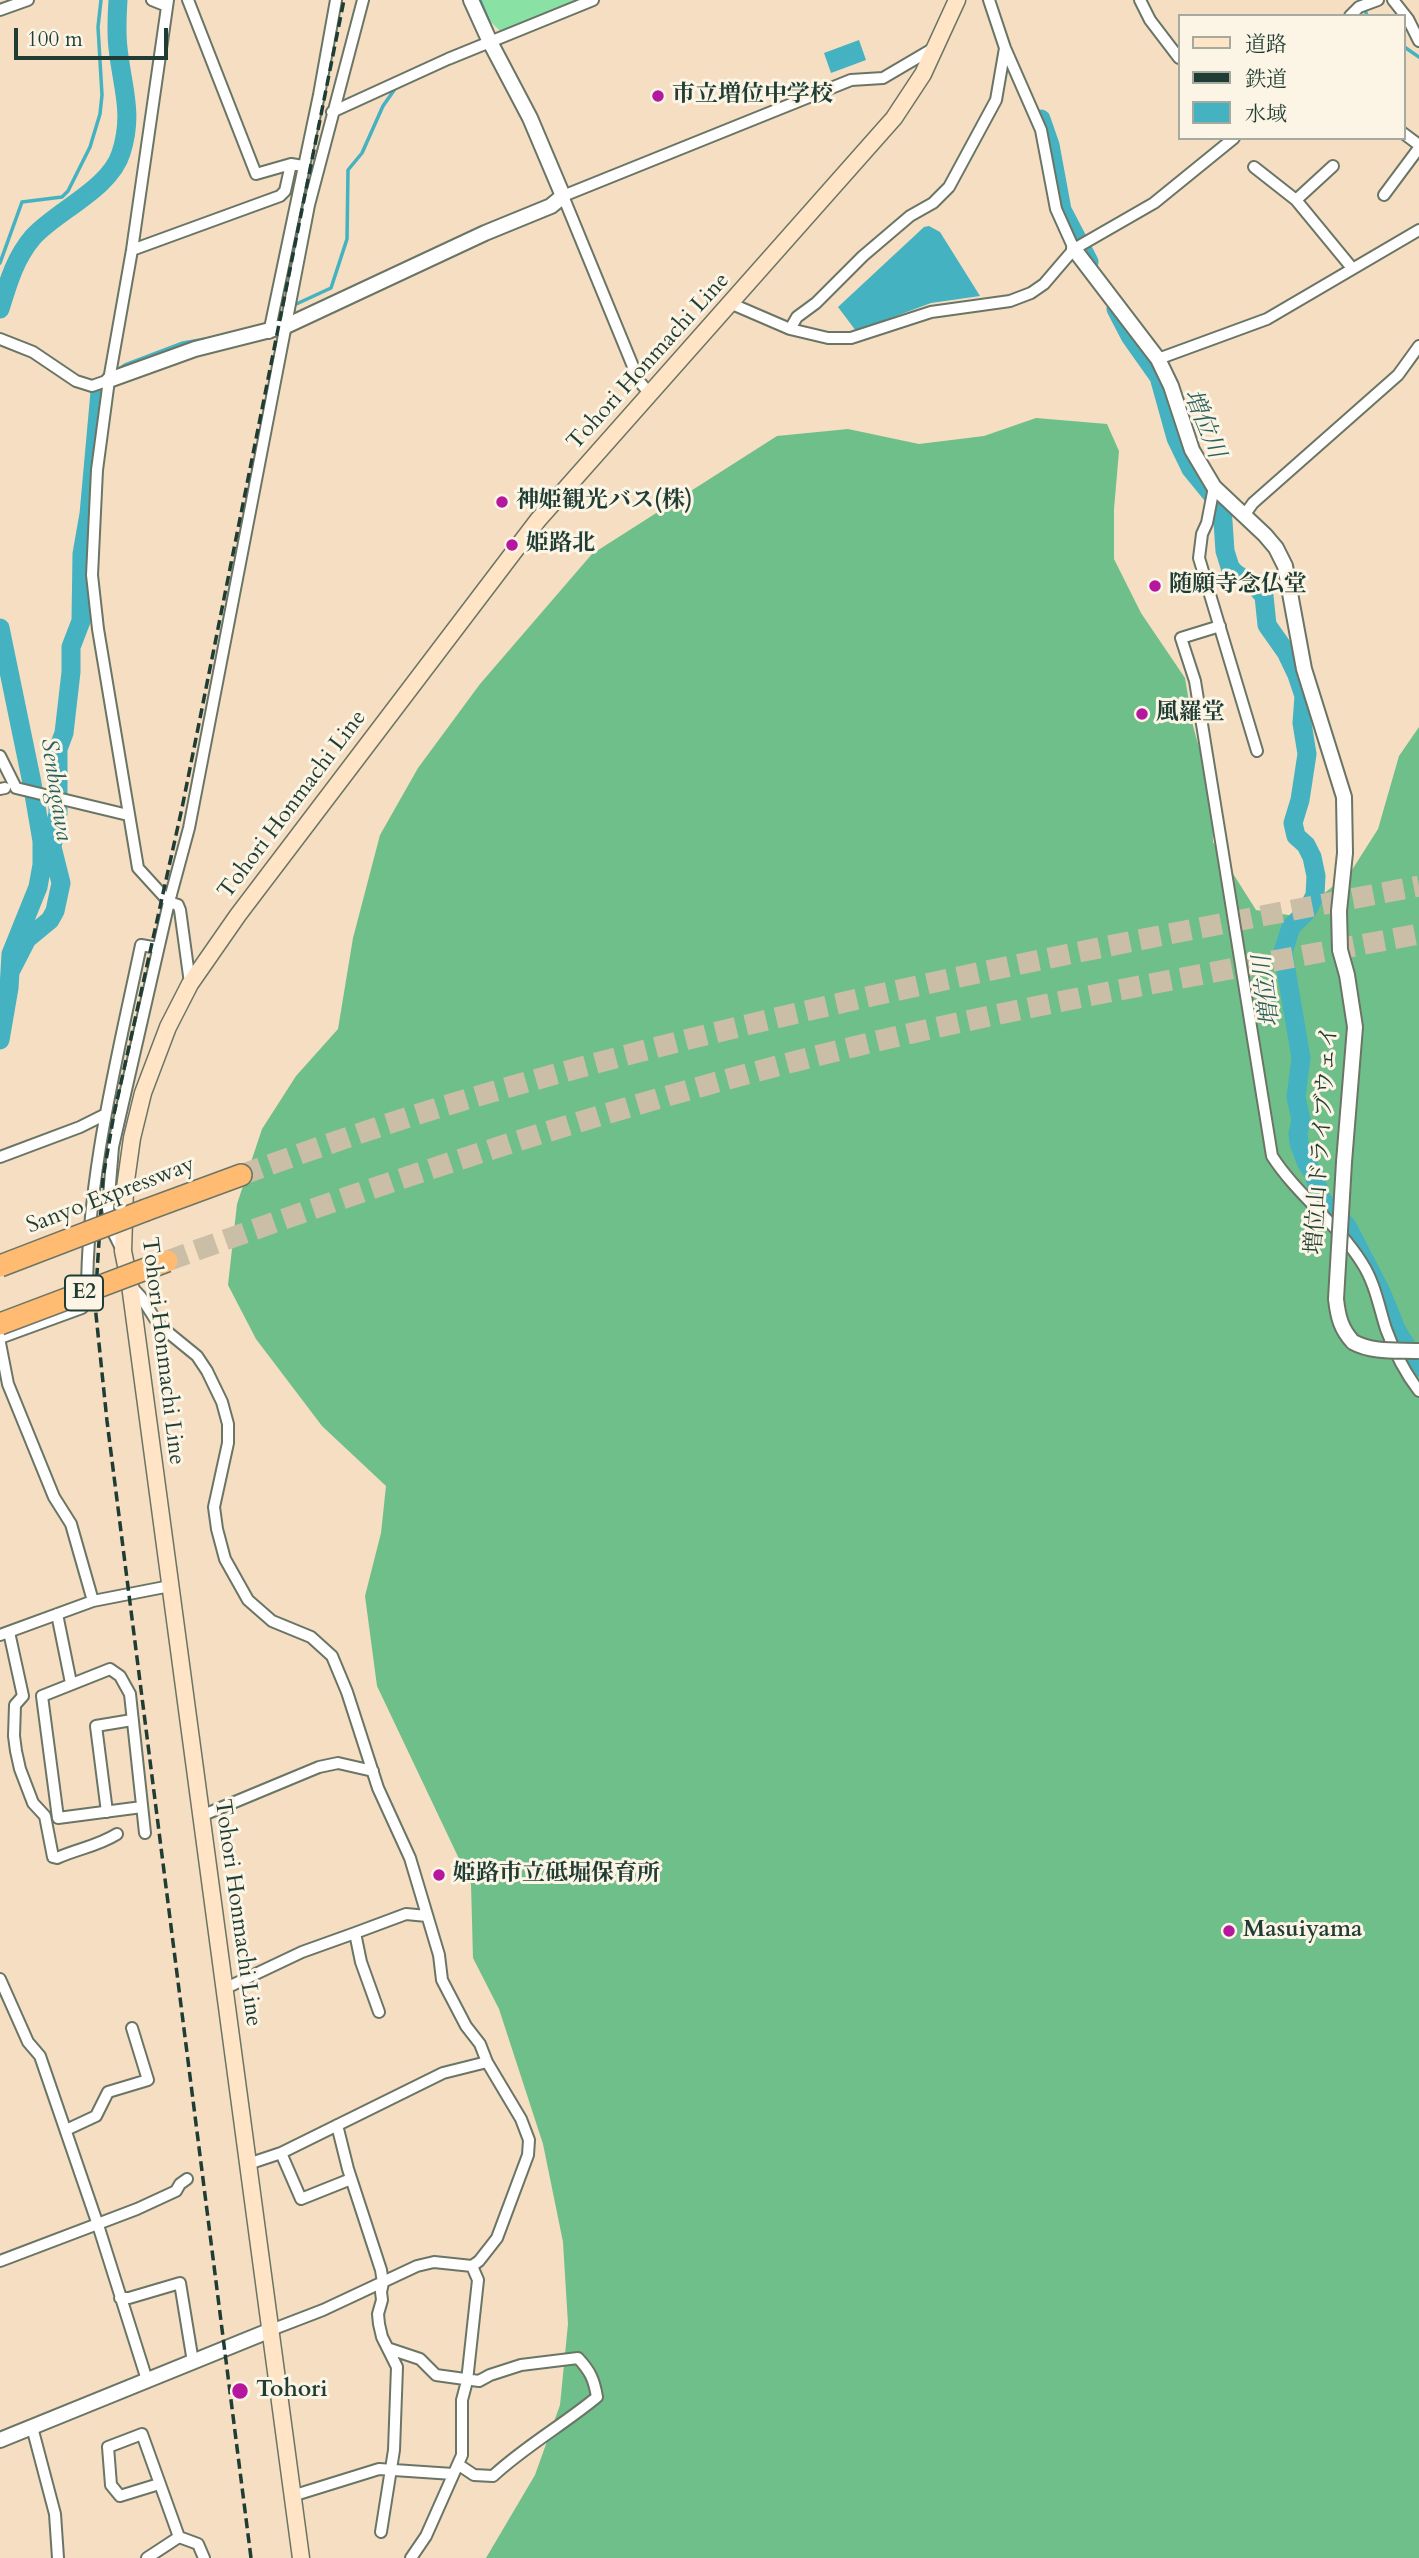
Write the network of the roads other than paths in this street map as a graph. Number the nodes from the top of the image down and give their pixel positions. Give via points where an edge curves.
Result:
1 (28, 0) edge
2 (152, 0) edge
3 (188, 0) edge
4 (336, 0) edge
5 (363, 0) edge
6 (471, 0) edge
7 (593, 0) edge
8 (957, 0) edge
9 (989, 0) edge
10 (1140, 0) edge
11 (1393, 0) edge
12 (168, 3) edge
13 (1368, 3) edge
14 (0, 10) edge
15 (1353, 14) edge
16 (1404, 14) edge
17 (1405, 15) edge
18 (490, 41) junction
19 (1419, 41) edge
20 (937, 47) junction
21 (1005, 48) junction
22 (1178, 57) edge
23 (332, 112) junction
24 (1405, 135) edge
25 (1232, 140) edge
26 (1419, 147) edge
27 (291, 164) junction
28 (303, 166) junction
29 (1333, 166) dead end
30 (1254, 167) dead end
31 (1384, 195) dead end
32 (563, 196) junction
33 (1296, 200) junction
34 (1419, 230) edge
35 (1074, 249) junction
36 (132, 250) junction
37 (1352, 268) junction
38 (732, 304) junction
39 (286, 326) junction
40 (790, 329) junction
41 (269, 332) junction
42 (0, 339) edge
43 (1419, 346) edge
44 (1158, 359) junction
45 (109, 380) junction
46 (650, 394) junction
47 (1214, 486) junction
48 (1245, 514) junction
49 (1220, 626) junction
50 (1257, 751) dead end
51 (0, 757) edge
52 (7, 788) edge
53 (128, 815) junction
54 (169, 902) junction
55 (158, 947) junction
56 (190, 984) junction
57 (104, 1115) junction
58 (0, 1157) edge
59 (241, 1175) tunnel mouth
60 (123, 1251) junction
61 (167, 1261) tunnel mouth
62 (0, 1266) edge
63 (130, 1286) junction
64 (0, 1324) edge
65 (0, 1340) edge
66 (1419, 1351) edge
67 (1419, 1391) edge
68 (170, 1586) junction
69 (93, 1601) junction
70 (57, 1614) junction
71 (4, 1634) edge
72 (71, 1683) junction
73 (132, 1720) junction
74 (373, 1771) junction
75 (142, 1807) junction
76 (107, 1812) junction
77 (201, 1816) junction
78 (145, 1833) dead end
79 (117, 1834) dead end
80 (427, 1916) junction
81 (355, 1933) junction
82 (0, 1979) edge
83 (224, 1989) junction
84 (379, 2012) dead end
85 (132, 2028) dead end
86 (487, 2062) junction
87 (337, 2125) junction
88 (66, 2130) junction
89 (281, 2152) junction
90 (248, 2164) junction
91 (187, 2179) dead end
92 (351, 2179) junction
93 (98, 2225) junction
94 (0, 2261) edge
95 (472, 2266) junction
96 (383, 2283) junction
97 (120, 2298) junction
98 (271, 2329) junction
99 (390, 2349) junction
100 (193, 2362) junction
101 (147, 2380) junction
102 (467, 2381) junction
103 (32, 2427) junction
104 (0, 2440) edge
105 (456, 2470) junction
106 (390, 2471) junction
107 (159, 2484) junction
108 (292, 2496) junction
109 (381, 2532) dead end
110 (179, 2538) junction
111 (58, 2558) edge
112 (148, 2558) edge
113 (204, 2558) edge
114 (301, 2558) edge
115 (411, 2558) edge

1 - 14 street
2 - 12 street
3 - 27 street via 256,174
4 - 28 street
5 - 23 street
6 - 18 street
7 - 18 street
8 - 20 main road, Tohori Honmachi Line
9 - 21 street
10 - 22 street
11 - 16 street
12 - 36 street
13 - 15 street
17 - 19 street
18 - 23 street
18 - 32 street
20 - 32 street via 884,78 851,80
20 - 38 main road, Tohori Honmachi Line via 894,118
21 - 35 street via 1041,130 1056,209
21 - 40 street via 996,100 950,187 863,256 797,317
23 - 39 street
24 - 26 street
25 - 35 street via 1154,203
26 - 31 street
27 - 28 street
27 - 36 street via 280,196
28 - 41 street
29 - 33 street
30 - 33 street
32 - 39 street via 551,206
32 - 46 street via 639,382
33 - 37 street
34 - 37 street
35 - 40 street via 1045,284 1010,301 931,312 851,338
35 - 44 street, 増位山ドライブウェイ
36 - 45 street
37 - 44 street via 1267,319
38 - 40 street
38 - 46 main road, Tohori Honmachi Line
39 - 41 street
39 - 54 street via 189,828
41 - 45 street via 195,349
42 - 45 street via 33,352 76,381 92,386
43 - 48 street via 1398,375 1253,502
44 - 47 street, 増位山ドライブウェイ via 1192,450
45 - 53 street via 97,470 92,575
46 - 56 main road, Tohori Honmachi Line via 538,520
47 - 48 street, 増位山ドライブウェイ
47 - 49 street via 1199,558
48 - 66 street, 増位山ドライブウェイ, bridge via 1276,548 1285,566 1304,669 1344,797 1340,950 1356,1027 1344,1162 1338,1319 1343,1332 1363,1348
49 - 50 street
49 - 67 street via 1181,638 1195,681 1272,1156 1362,1264 1387,1332
51 - 52 street
52 - 53 street
53 - 54 street via 138,868
54 - 55 street
54 - 56 street via 180,910
55 - 57 street via 141,945
55 - 60 street via 113,1147 110,1222
56 - 60 main road, Tohori Honmachi Line via 167,1027 143,1093 125,1188
57 - 58 street
57 - 65 street via 90,1208 87,1301 82,1308
59 - 62 highway, Sanyo Expressway / E2, bridge
60 - 63 main road, Tohori Honmachi Line
61 - 64 highway, E2, bridge
63 - 68 main road, Tohori Honmachi Line
63 - 74 street via 159,1325 197,1356 222,1402 228,1443 214,1507 225,1559 248,1600 272,1621 312,1637 332,1656
65 - 69 street via 8,1384 54,1497 71,1524
68 - 69 street
68 - 77 main road, Tohori Honmachi Line
69 - 70 street
70 - 71 street
70 - 72 street
71 - 79 street via 23,1696 15,1705 16,1751 33,1803 45,1816 52,1857 103,1843
72 - 73 street via 110,1669 130,1694
72 - 76 street via 42,1696 58,1818
73 - 75 street
73 - 76 street via 96,1726
74 - 77 street via 338,1763 319,1767
74 - 80 street via 410,1858
75 - 76 street
75 - 78 street
77 - 83 main road, Tohori Honmachi Line
80 - 81 street via 406,1914
80 - 86 street via 442,1980
81 - 83 street
81 - 84 street
82 - 88 street via 28,2042 40,2056
83 - 90 main road, Tohori Honmachi Line
85 - 88 street via 148,2080 108,2092 96,2116
86 - 87 street via 443,2073
86 - 95 street via 522,2119 528,2155 497,2238
87 - 89 street
87 - 92 street
88 - 93 street
89 - 90 street
89 - 92 street via 301,2199
90 - 98 main road, Tohori Honmachi Line
91 - 93 street via 176,2191
92 - 96 street
93 - 94 street
93 - 97 street
95 - 96 street via 434,2262
95 - 102 street via 478,2280
96 - 98 street
96 - 99 street via 379,2324
97 - 100 street via 180,2283
97 - 101 street
98 - 100 street
98 - 108 main road, Tohori Honmachi Line
99 - 102 street via 420,2359 436,2375
99 - 106 street via 397,2367
100 - 101 street
101 - 103 street
102 - 105 street via 462,2400 462,2455
102 - 105 street via 521,2365 578,2358 594,2379 597,2397 493,2476
103 - 104 street
103 - 111 street via 55,2514
105 - 106 street
105 - 115 street
106 - 108 street via 379,2469
106 - 109 street
107 - 107 street via 120,2496 111,2485 108,2447 142,2434
107 - 110 street
108 - 114 main road, Tohori Honmachi Line
110 - 112 street
110 - 113 street via 198,2544

